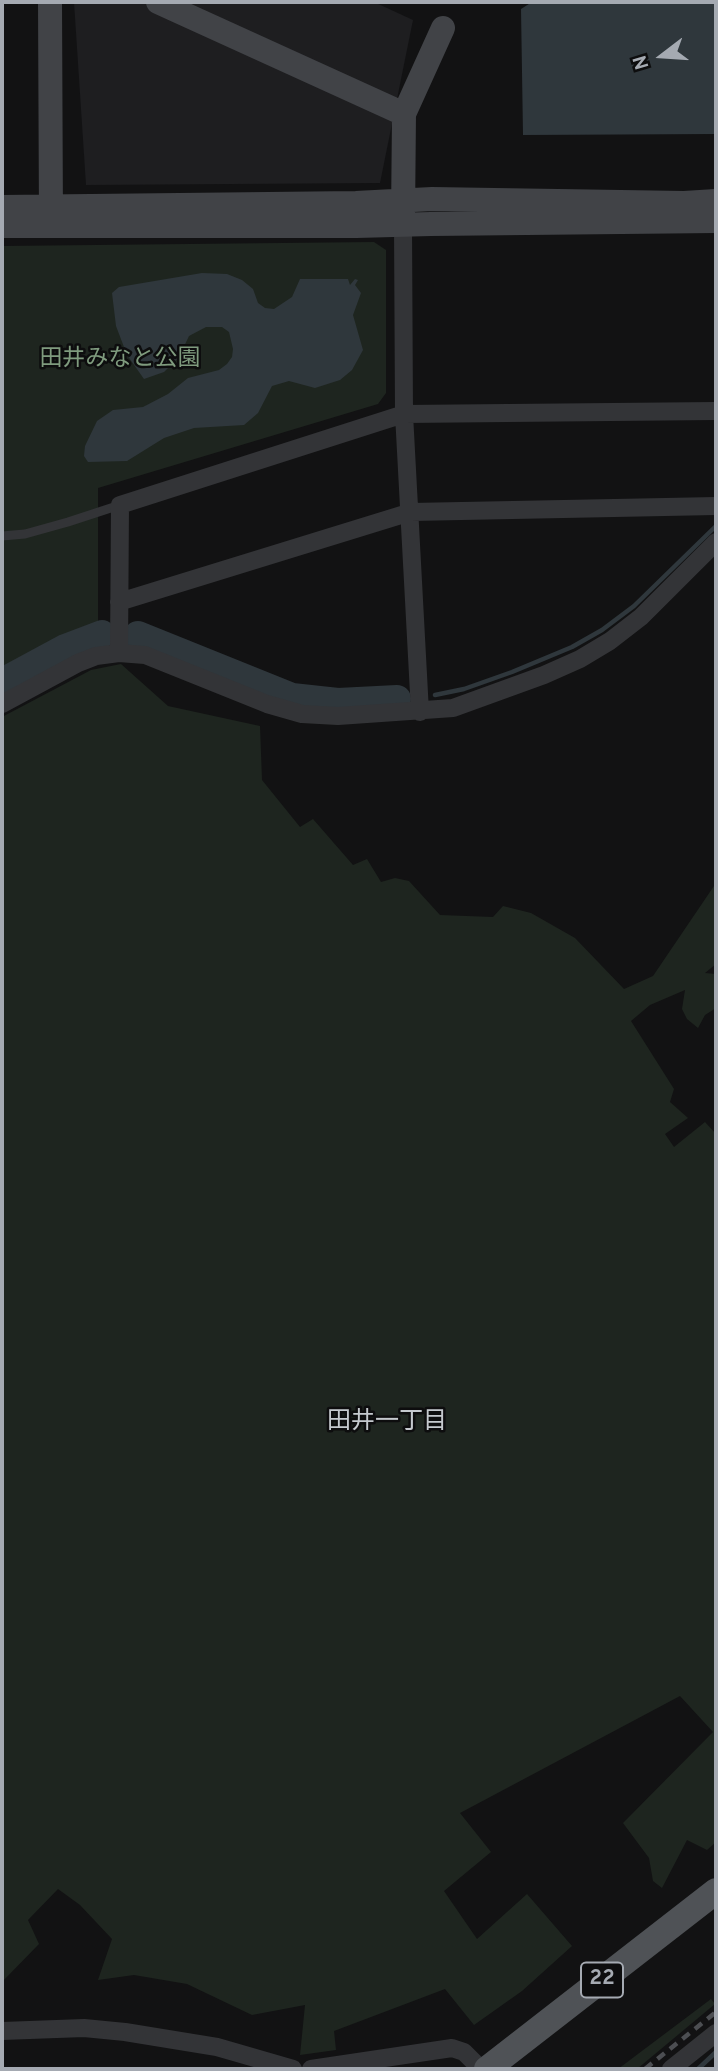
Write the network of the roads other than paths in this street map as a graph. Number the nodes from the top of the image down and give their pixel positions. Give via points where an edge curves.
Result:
1 (50, 2) edge
2 (158, 2) edge
3 (443, 29) dead end
4 (404, 114) junction
5 (716, 201) edge
6 (2, 207) edge
7 (403, 213) junction
8 (51, 216) junction
9 (716, 221) edge
10 (2, 226) edge
11 (716, 411) edge
12 (404, 414) junction
13 (120, 505) junction
14 (716, 506) edge
15 (411, 512) junction
16 (2, 536) edge
17 (716, 541) edge
18 (119, 602) junction
19 (119, 653) junction
20 (2, 704) edge
21 (420, 712) junction
22 (716, 1891) edge
23 (2, 2031) edge
24 (716, 2033) edge
25 (293, 2069) edge
26 (311, 2069) edge
27 (481, 2069) edge
28 (488, 2069) edge
29 (671, 2069) edge

1 - 8 street
2 - 4 street
3 - 4 street
4 - 7 street
5 - 7 street via 432,199
6 - 8 street
7 - 8 street via 356,203
7 - 9 street
7 - 12 street
8 - 10 street
11 - 12 street
12 - 13 street
12 - 15 street
13 - 16 lane via 68,523
13 - 18 street
14 - 15 street
15 - 18 street
15 - 21 street
17 - 21 street via 641,617 580,659 499,693 453,708
18 - 19 street
19 - 20 street via 78,663
19 - 21 street via 145,655 302,714
22 - 28 main road, 22
23 - 25 street via 84,2028 125,2032 227,2050
24 - 29 street
26 - 27 street via 452,2048 464,2052

